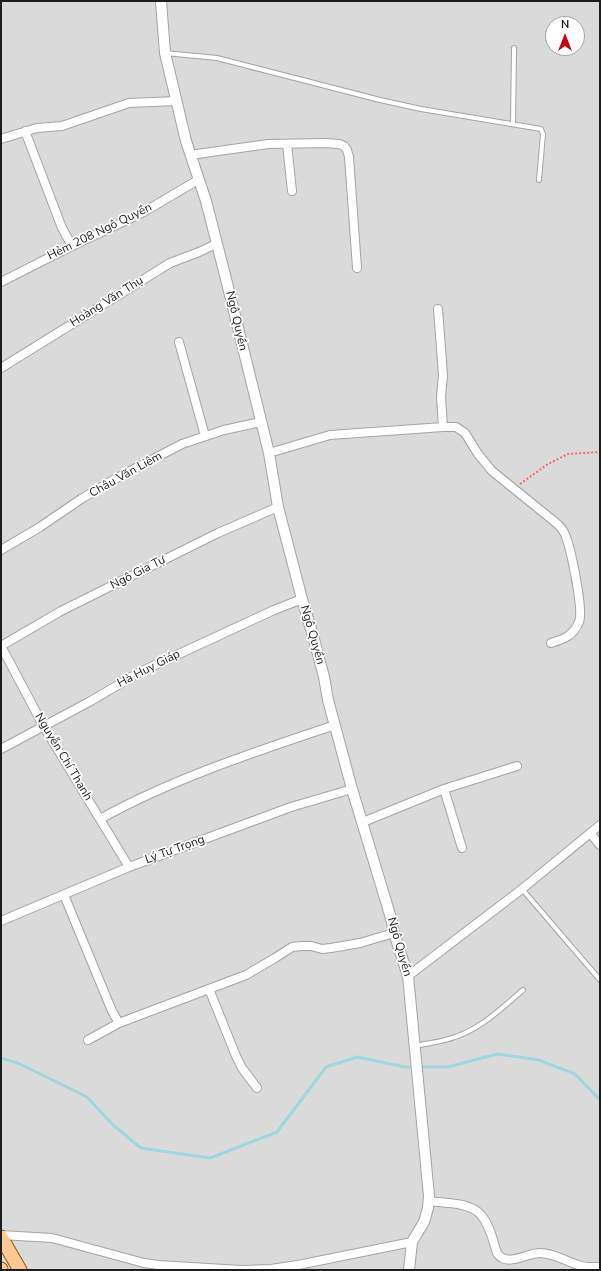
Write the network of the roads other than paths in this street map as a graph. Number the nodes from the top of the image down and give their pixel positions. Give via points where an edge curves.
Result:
1 (161, 1) edge
2 (514, 48) dead end
3 (165, 53) junction
4 (177, 101) junction
5 (513, 124) junction
6 (25, 131) junction
7 (1, 139) edge
8 (287, 144) junction
9 (190, 154) junction
10 (198, 180) junction
11 (539, 180) dead end
12 (292, 191) dead end
13 (216, 244) junction
14 (72, 246) junction
15 (357, 268) dead end
16 (1, 282) edge
17 (438, 309) dead end
18 (179, 342) dead end
19 (1, 368) edge
20 (262, 422) junction
21 (443, 427) junction
22 (205, 436) junction
23 (270, 453) junction
24 (278, 507) junction
25 (1, 550) edge
26 (302, 599) junction
27 (551, 643) dead end
28 (1, 646) edge
29 (335, 725) junction
30 (44, 727) junction
31 (1, 750) edge
32 (517, 766) dead end
33 (352, 788) junction
34 (444, 790) junction
35 (100, 819) junction
36 (363, 822) junction
37 (600, 825) edge
38 (590, 833) junction
39 (600, 845) edge
40 (462, 848) dead end
41 (129, 867) junction
42 (522, 889) junction
43 (64, 895) junction
44 (1, 921) edge
45 (394, 933) junction
46 (408, 976) junction
47 (600, 980) edge
48 (210, 989) junction
49 (523, 990) dead end
50 (119, 1023) junction
51 (88, 1040) dead end
52 (415, 1046) junction
53 (257, 1088) dead end
54 (428, 1201) junction
55 (1, 1236) edge
56 (412, 1242) junction
57 (600, 1267) edge
58 (20, 1270) edge
59 (409, 1270) edge

1 - 3 street, Ngô Quyền
2 - 5 lane
3 - 4 street, Ngô Quyền
3 - 5 lane via 217,58 380,100
4 - 6 street via 129,103 62,126
4 - 9 street, Ngô Quyền
5 - 11 lane via 542,130
6 - 7 street
6 - 14 street via 62,228
8 - 9 street
8 - 12 street
8 - 15 street via 339,144 347,150
9 - 10 street, Ngô Quyền
10 - 13 street, Ngô Quyền via 211,217
10 - 14 street, Hẻm 208 Ngô Quyền via 142,213
13 - 19 street, Hoàng Văn Thụ via 170,263
13 - 20 street, Ngô Quyền
14 - 16 street, Hẻm 208 Ngô Quyền
17 - 21 street via 443,375
18 - 22 street
20 - 22 street, Châu Văn Liêm
20 - 23 street, Ngô Quyền
21 - 23 street via 330,435
21 - 27 street via 456,427 465,433 492,471 562,528 569,546 580,621 574,631 565,638
22 - 25 street, Châu Văn Liêm via 182,444 115,480
23 - 24 street, Ngô Quyền
24 - 26 street, Ngô Quyền
24 - 28 street, Ngô Gia Tự via 212,536 62,611
26 - 29 street, Ngô Quyền
26 - 30 street, Hà Huy Giáp via 140,672
28 - 30 street, Nguyễn Chí Thanh
29 - 33 street, Ngô Quyền
29 - 35 street via 194,775
30 - 31 street, Hà Huy Giáp
30 - 35 street, Nguyễn Chí Thanh
32 - 34 street
33 - 36 street, Ngô Quyền
33 - 41 street, Lý Tự Trọng
34 - 36 street
34 - 40 street
35 - 41 street, Nguyễn Chí Thanh
36 - 45 street, Ngô Quyền
37 - 38 street
38 - 39 street
38 - 42 street
41 - 43 street, Lý Tự Trọng
42 - 46 street
42 - 47 lane
43 - 44 street, Lý Tự Trọng
43 - 50 street
45 - 46 street, Ngô Quyền
45 - 48 street via 331,948 292,947 246,975
46 - 52 street, Ngô Quyền
48 - 50 street
48 - 53 street via 236,1056
49 - 52 lane via 476,1028 454,1038
50 - 51 street
52 - 54 street, Ngô Quyền
54 - 56 street, Ngô Quyền via 424,1222
54 - 57 street via 464,1206 477,1211 485,1221 497,1253 503,1259 512,1260 540,1253 552,1254 583,1267
55 - 56 street via 52,1238 158,1265 241,1270 298,1265
55 - 58 main road
56 - 59 street, Ngô Quyền

